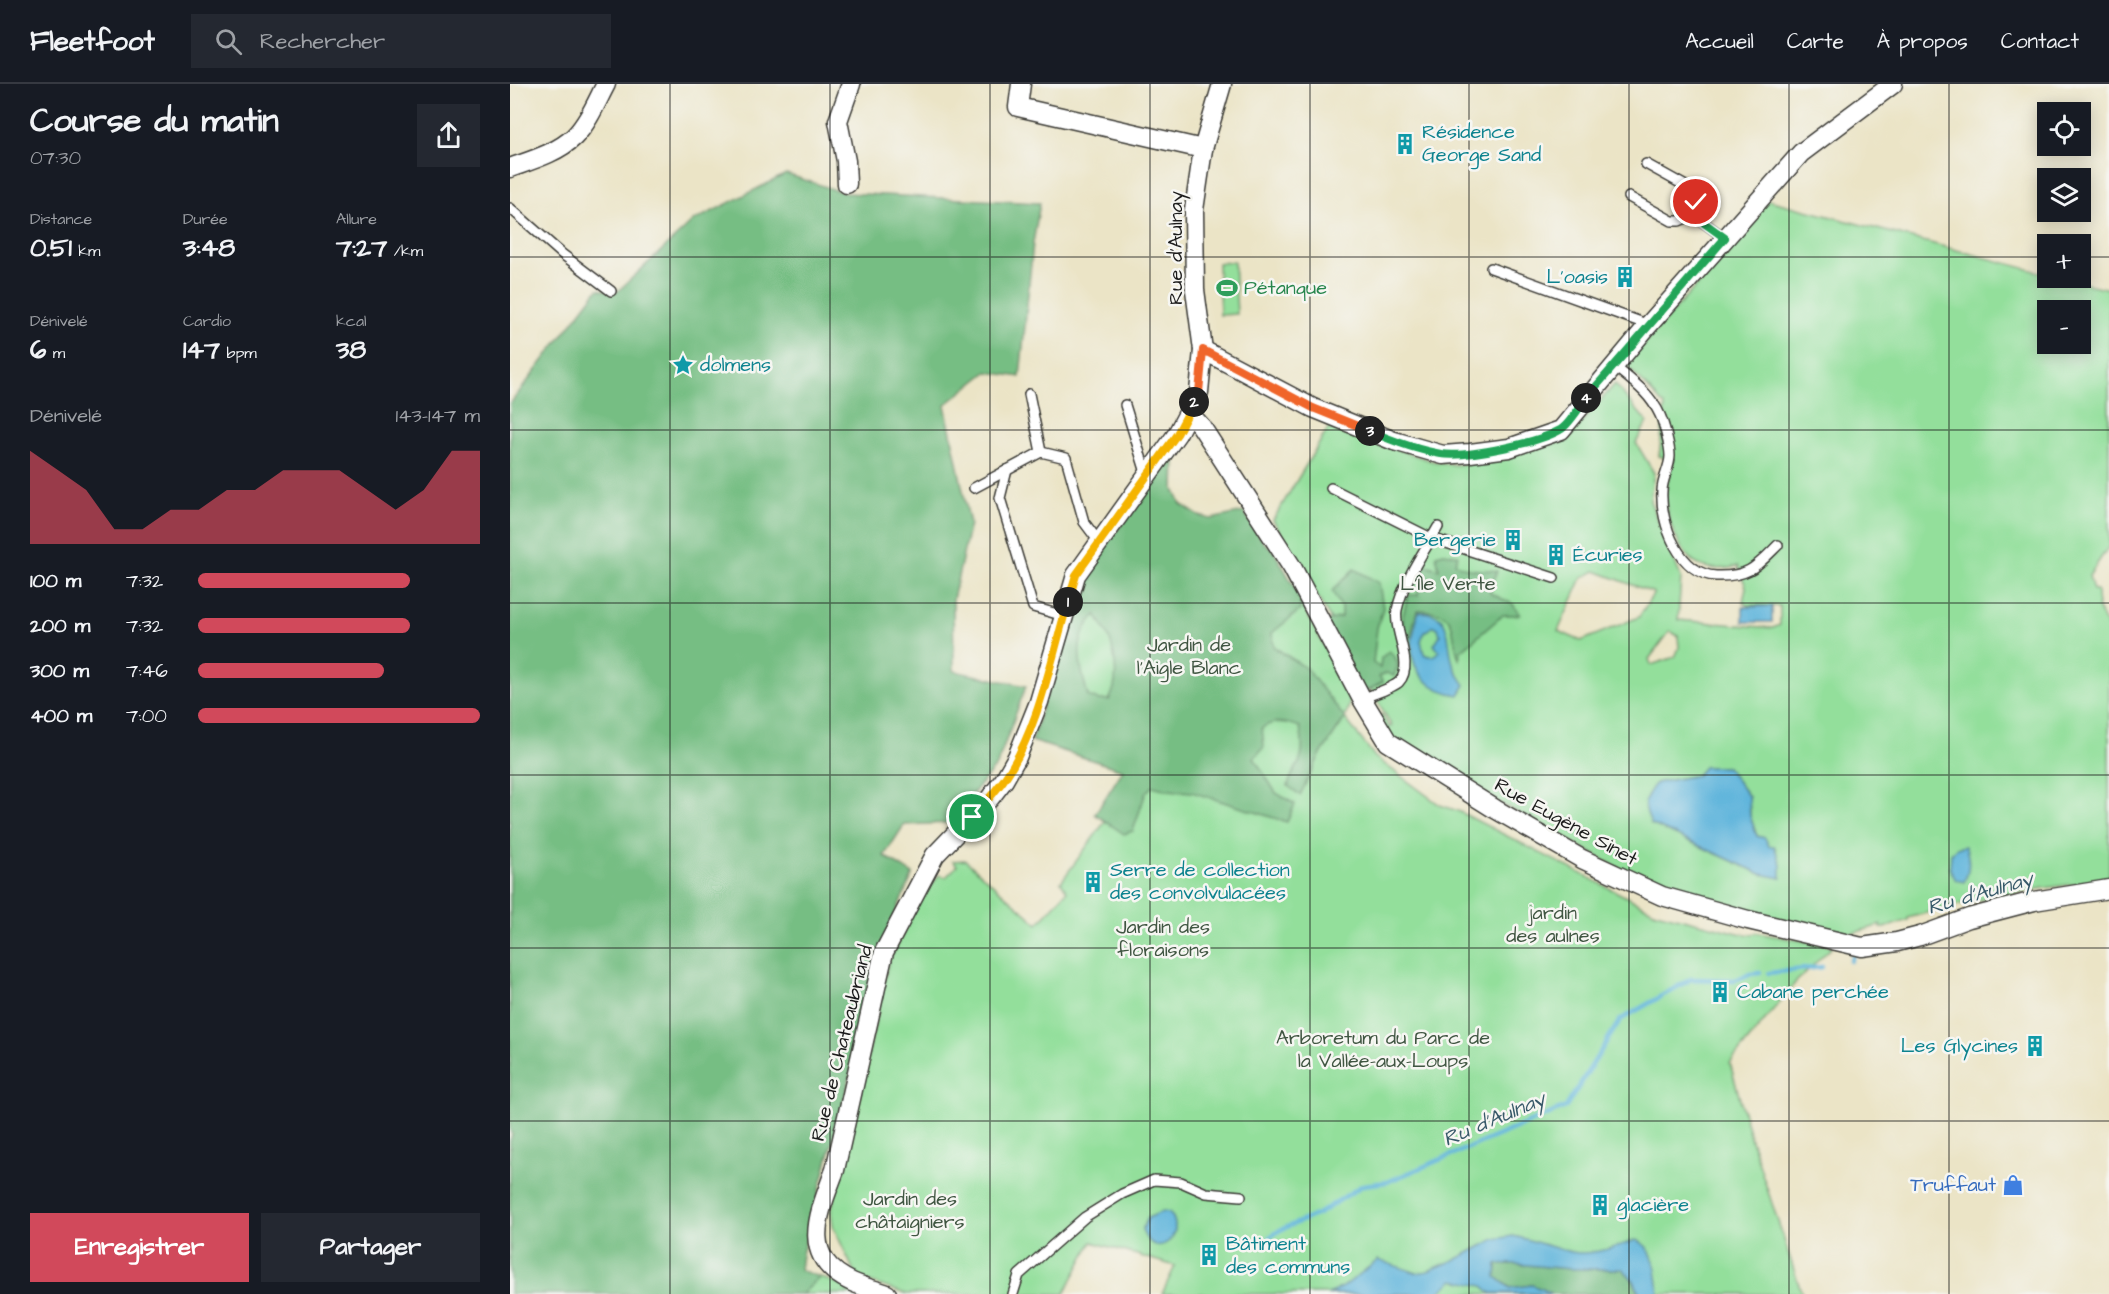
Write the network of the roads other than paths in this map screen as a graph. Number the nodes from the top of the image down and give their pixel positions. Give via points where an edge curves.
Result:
1 (606, 84) edge
2 (851, 84) edge
3 (1021, 84) edge
4 (1222, 84) edge
5 (1893, 84) edge
6 (1203, 149) junction
7 (1646, 164) dead end
8 (510, 168) edge
9 (847, 184) dead end
10 (1629, 197) dead end
11 (510, 208) edge
12 (1693, 215) junction
13 (1725, 238) junction
14 (1491, 268) dead end
15 (611, 291) dead end
16 (1649, 325) junction
17 (1203, 350) junction
18 (1614, 366) junction
19 (1029, 394) dead end
20 (1125, 405) dead end
21 (1189, 412) junction
22 (1041, 452) junction
23 (1007, 470) junction
24 (1147, 476) junction
25 (974, 488) dead end
26 (1331, 488) dead end
27 (1438, 527) dead end
28 (1431, 538) junction
29 (1099, 542) junction
30 (1778, 545) dead end
31 (1554, 578) dead end
32 (1064, 616) junction
33 (1362, 699) junction
34 (2109, 889) edge
35 (1241, 1196) dead end
36 (887, 1294) edge
37 (1013, 1294) edge

1 - 8 street via 574,137 550,153
2 - 9 street via 838,121
3 - 6 street via 1018,106
4 - 6 street, Rue d'Aulnay
5 - 13 street via 1801,153
6 - 17 street, Rue d'Aulnay via 1194,210 1195,290
7 - 12 lane via 1691,189 1696,202
10 - 12 lane via 1672,221
11 - 15 lane
12 - 13 lane
13 - 16 street
14 - 16 lane
16 - 18 street
17 - 18 street via 1313,408 1394,441 1443,454 1509,448 1561,430
17 - 21 street, Rue d'Aulnay via 1199,392
18 - 30 lane via 1648,395 1661,417 1670,456 1662,490 1664,521 1689,564 1706,575 1730,576 1754,570
19 - 22 lane
20 - 24 lane
21 - 24 street, Rue de Chateaubriand
21 - 33 street, Rue Eugène Sinet via 1292,567
22 - 23 lane
22 - 29 lane via 1066,458 1084,522
23 - 25 lane
23 - 32 lane via 1000,498 1033,607
24 - 29 street, Rue de Chateaubriand
26 - 28 lane
27 - 28 lane
28 - 31 lane
28 - 33 lane via 1396,612 1406,668 1399,682
29 - 32 street, Rue de Chateaubriand via 1076,575
32 - 36 street, Rue de Chateaubriand via 1034,718 1017,757 990,798 935,855 884,952 835,1170 816,1235 820,1253 833,1271
33 - 34 street, Rue Eugène Sinet via 1388,742 1495,809 1582,859 1662,896 1748,921 1862,947 1897,942 2034,901
35 - 37 lane via 1206,1193 1181,1182 1154,1180 1084,1218 1019,1275

